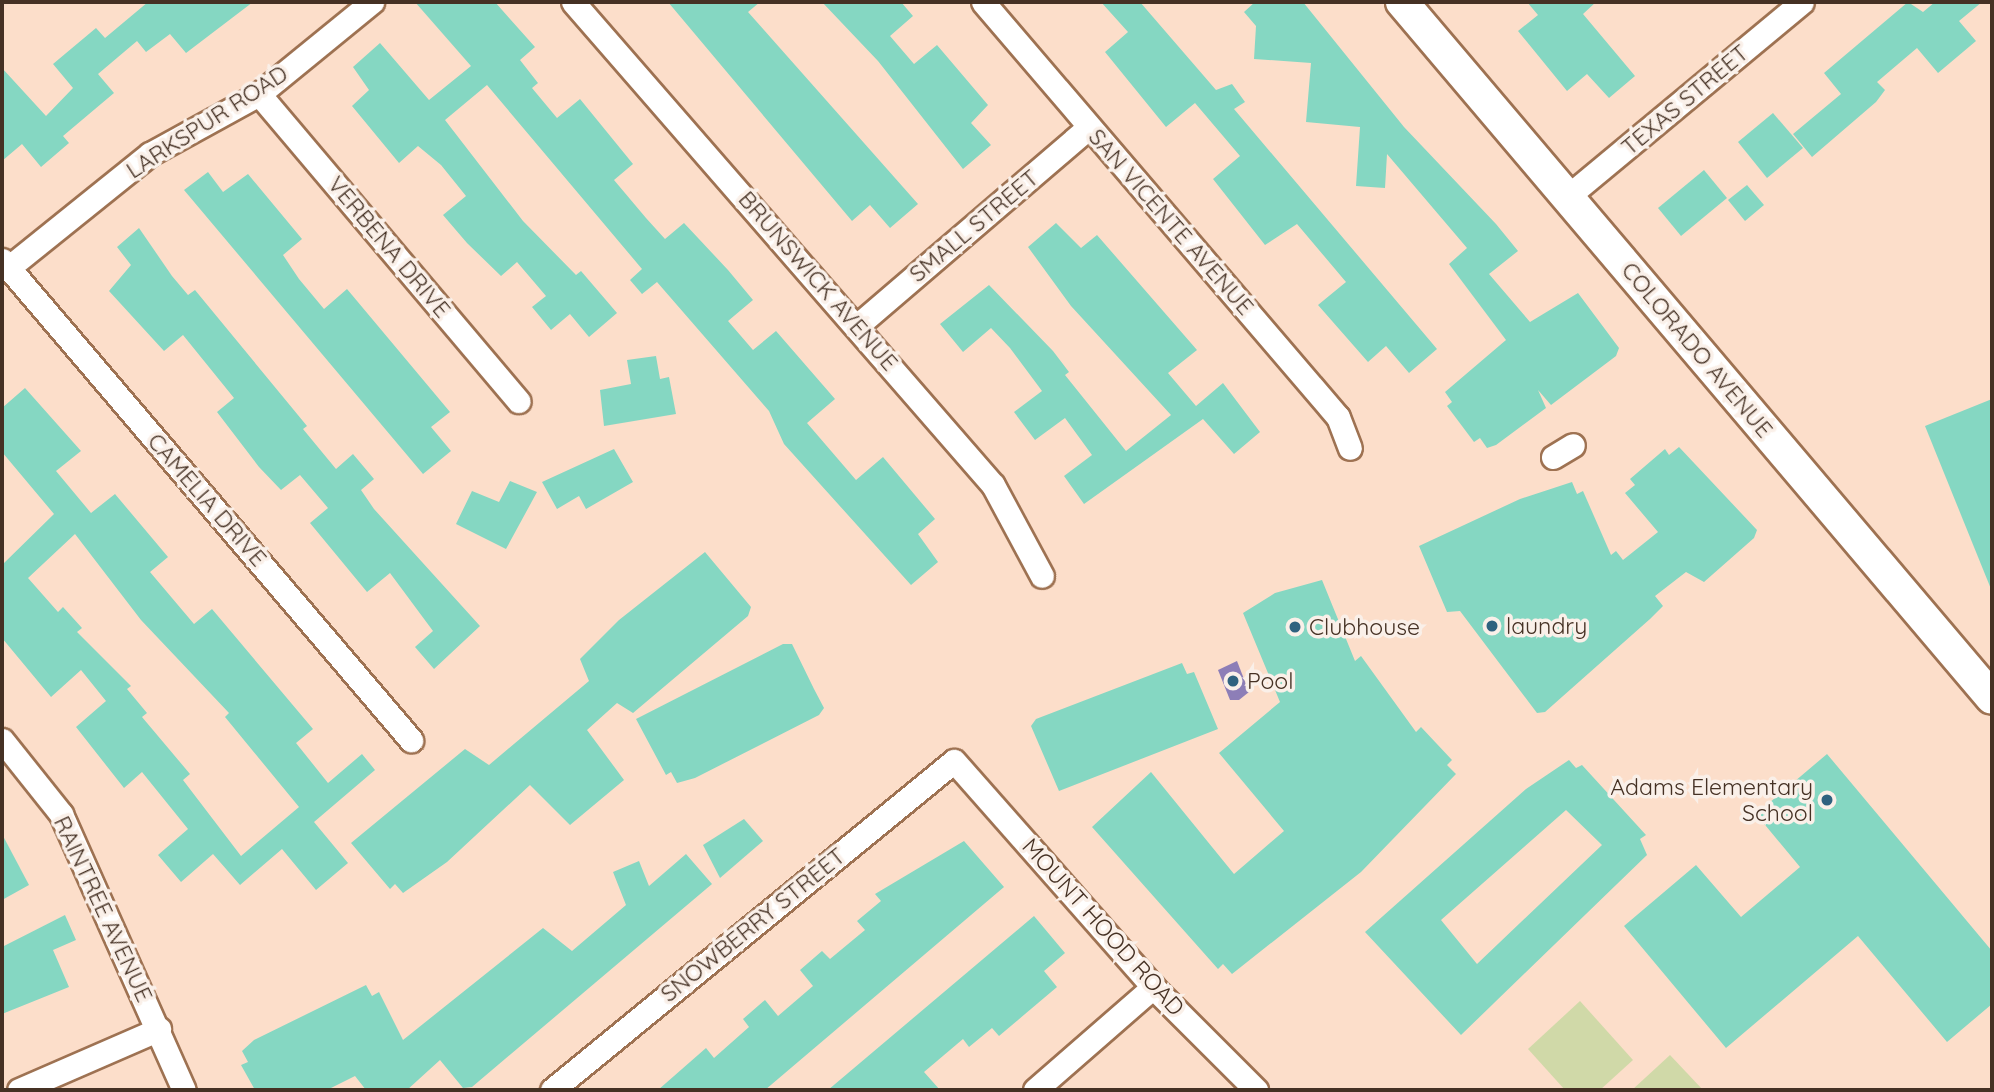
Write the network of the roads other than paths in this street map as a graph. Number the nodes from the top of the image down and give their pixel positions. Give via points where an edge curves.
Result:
1 (372, 2) edge
2 (573, 2) edge
3 (983, 2) edge
4 (1402, 2) edge
5 (1802, 2) edge
6 (259, 94) junction
7 (1089, 127) junction
8 (1567, 197) junction
9 (5, 264) edge
10 (858, 325) junction
11 (519, 401) dead end
12 (1573, 444) dead end
13 (1350, 448) dead end
14 (1553, 457) dead end
15 (1042, 576) dead end
16 (1992, 698) edge
17 (2, 740) edge
18 (411, 740) dead end
19 (954, 761) joint
20 (1153, 987) junction
21 (159, 1029) junction
22 (19, 1090) edge
23 (184, 1090) edge
24 (552, 1090) edge
25 (1035, 1090) edge
26 (1256, 1090) edge

1 - 6 street, LARKSPUR ROAD
2 - 10 street, BRUNSWICK AVENUE
3 - 7 street, SAN VICENTE AVENUE
4 - 8 street, COLORADO AVENUE
5 - 8 street, TEXAS STREET
6 - 9 street, LARKSPUR ROAD via 150,154
6 - 11 street, VERBENA DRIVE
7 - 10 street, SMALL STREET
7 - 13 street, SAN VICENTE AVENUE via 1338,417
8 - 16 street, COLORADO AVENUE
9 - 18 street, CAMELIA DRIVE
10 - 15 street, BRUNSWICK AVENUE via 993,485
12 - 14 street
17 - 21 street, RAINTREE AVENUE via 61,814
19 - 20 street, MOUNT HOOD ROAD
19 - 24 street, SNOWBERRY STREET
20 - 25 street
20 - 26 street, MOUNT HOOD ROAD
21 - 22 street
21 - 23 street, RAINTREE AVENUE

